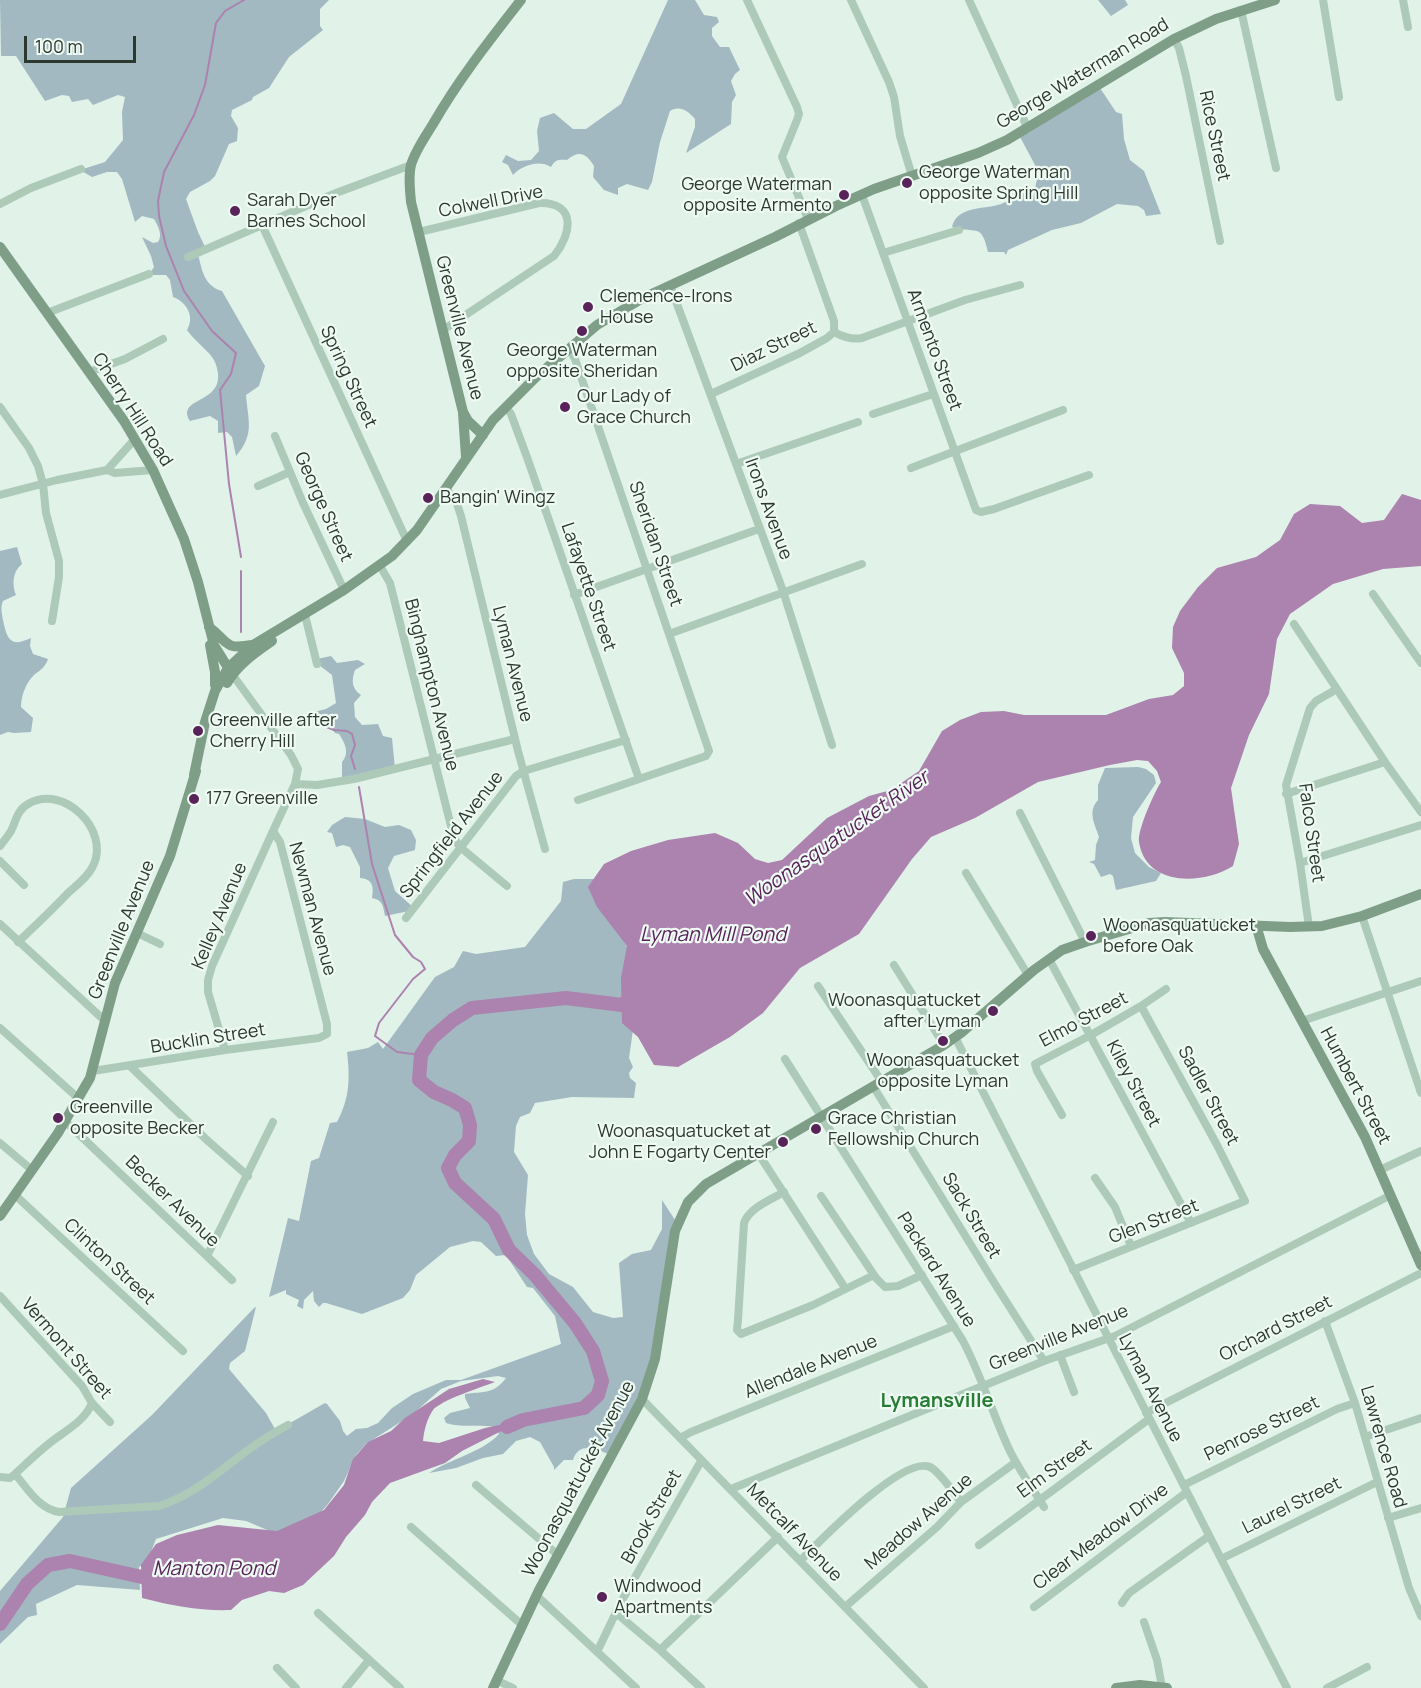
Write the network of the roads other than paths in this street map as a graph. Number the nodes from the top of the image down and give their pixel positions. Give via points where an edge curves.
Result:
1 (521, 0) edge
2 (747, 0) edge
3 (851, 0) edge
4 (969, 0) edge
5 (1275, 0) edge
6 (1323, 0) edge
7 (1403, 0) edge
8 (1241, 10) junction
9 (1408, 27) dead end
10 (1174, 39) junction
11 (1339, 98) dead end
12 (1028, 129) junction
13 (411, 165) junction
14 (1276, 168) dead end
15 (81, 169) dead end
16 (912, 176) junction
17 (862, 195) junction
18 (0, 204) edge
19 (804, 221) junction
20 (262, 225) junction
21 (959, 230) dead end
22 (419, 232) junction
23 (1220, 241) dead end
24 (0, 247) edge
25 (884, 253) junction
26 (188, 257) dead end
27 (149, 274) dead end
28 (670, 285) junction
29 (1020, 285) dead end
30 (46, 313) junction
31 (907, 322) junction
32 (443, 330) junction
33 (834, 332) junction
34 (163, 339) dead end
35 (569, 349) junction
36 (89, 372) junction
37 (711, 394) junction
38 (933, 394) junction
39 (0, 407) edge
40 (506, 407) junction
41 (1063, 410) dead end
42 (873, 414) dead end
43 (465, 417) junction
44 (493, 420) junction
45 (858, 422) dead end
46 (483, 435) junction
47 (275, 436) dead end
48 (135, 439) junction
49 (954, 450) junction
50 (466, 457) junction
51 (736, 464) junction
52 (911, 468) dead end
53 (153, 470) junction
54 (107, 471) junction
55 (290, 472) junction
56 (1089, 475) dead end
57 (42, 484) junction
58 (258, 486) dead end
59 (446, 488) junction
60 (0, 495) edge
61 (759, 529) junction
62 (407, 542) junction
63 (862, 564) dead end
64 (380, 566) junction
65 (648, 570) junction
66 (344, 590) junction
67 (783, 591) junction
68 (1373, 594) dead end
69 (574, 595) junction
70 (202, 600) junction
71 (305, 615) junction
72 (52, 621) dead end
73 (1294, 624) dead end
74 (209, 627) junction
75 (669, 634) junction
76 (253, 645) junction
77 (1421, 663) edge
78 (317, 664) dead end
79 (230, 671) junction
80 (1338, 689) junction
81 (215, 691) junction
82 (515, 739) junction
83 (626, 740) junction
84 (832, 745) dead end
85 (433, 759) junction
86 (1385, 762) junction
87 (524, 771) junction
88 (194, 775) junction
89 (639, 780) junction
90 (295, 784) junction
91 (1286, 794) junction
92 (578, 800) dead end
93 (1421, 812) edge
94 (1020, 813) dead end
95 (1421, 825) edge
96 (273, 831) junction
97 (0, 846) edge
98 (460, 847) junction
99 (545, 849) dead end
100 (0, 861) edge
101 (1300, 863) junction
102 (966, 873) dead end
103 (24, 885) dead end
104 (507, 886) dead end
105 (1421, 894) edge
106 (1362, 916) junction
107 (406, 918) dead end
108 (0, 924) edge
109 (1256, 925) junction
110 (1309, 927) junction
111 (137, 933) junction
112 (18, 942) junction
113 (1085, 942) junction
114 (160, 944) dead end
115 (1049, 959) junction
116 (894, 965) dead end
117 (1028, 975) junction
118 (1421, 981) edge
119 (818, 986) dead end
120 (1166, 989) dead end
121 (1387, 993) junction
122 (1141, 1006) junction
123 (104, 1020) junction
124 (1302, 1021) junction
125 (0, 1028) edge
126 (327, 1034) joint
127 (1091, 1035) junction
128 (955, 1037) junction
129 (944, 1045) junction
130 (225, 1050) junction
131 (785, 1059) dead end
132 (131, 1067) junction
133 (93, 1071) junction
134 (878, 1084) junction
135 (1421, 1093) edge
136 (78, 1098) junction
137 (1062, 1115) dead end
138 (821, 1117) junction
139 (65, 1121) junction
140 (273, 1122) dead end
141 (0, 1143) edge
142 (1421, 1151) edge
143 (758, 1153) junction
144 (32, 1170) junction
145 (1380, 1170) junction
146 (248, 1176) junction
147 (1095, 1178) dead end
148 (784, 1192) junction
149 (15, 1195) junction
150 (1391, 1195) junction
151 (821, 1196) dead end
152 (1245, 1201) joint
153 (0, 1216) edge
154 (1191, 1223) junction
155 (1131, 1246) junction
156 (207, 1256) junction
157 (1421, 1265) edge
158 (1073, 1270) junction
159 (1421, 1273) edge
160 (874, 1275) junction
161 (922, 1275) junction
162 (232, 1280) dead end
163 (845, 1288) junction
164 (0, 1296) edge
165 (1325, 1321) junction
166 (954, 1326) junction
167 (1108, 1339) junction
168 (183, 1351) dead end
169 (1060, 1355) junction
170 (1044, 1361) junction
171 (983, 1386) junction
172 (1074, 1392) dead end
173 (642, 1399) junction
174 (92, 1403) junction
175 (1355, 1403) junction
176 (1147, 1416) junction
177 (1421, 1418) edge
178 (110, 1422) dead end
179 (288, 1425) dead end
180 (1365, 1437) junction
181 (680, 1438) junction
182 (701, 1461) junction
183 (1016, 1462) junction
184 (15, 1474) junction
185 (0, 1477) edge
186 (1377, 1482) junction
187 (476, 1485) dead end
188 (731, 1489) junction
189 (1185, 1489) junction
190 (1039, 1499) junction
191 (961, 1502) junction
192 (1044, 1507) dead end
193 (1421, 1508) edge
194 (1388, 1518) junction
195 (411, 1527) dead end
196 (1209, 1536) junction
197 (777, 1537) junction
198 (979, 1545) dead end
199 (558, 1555) junction
200 (1221, 1559) junction
201 (801, 1560) junction
202 (537, 1596) junction
203 (1417, 1599) edge
204 (1122, 1603) dead end
205 (1034, 1606) dead end
206 (845, 1607) junction
207 (318, 1613) dead end
208 (616, 1613) junction
209 (1421, 1616) edge
210 (1144, 1622) dead end
211 (522, 1625) junction
212 (660, 1650) junction
213 (597, 1652) junction
214 (369, 1660) junction
215 (1367, 1667) dead end
216 (277, 1668) dead end
217 (495, 1684) edge
218 (1165, 1687) edge
219 (296, 1688) edge
220 (346, 1688) edge
221 (400, 1688) edge
222 (513, 1688) edge
223 (636, 1688) edge
224 (700, 1688) edge
225 (924, 1688) edge
226 (1116, 1688) edge
227 (1287, 1688) edge
228 (1326, 1688) edge

1 - 13 main road, Greenville Avenue via 463,75
2 - 19 street via 797,107 797,120 782,157
3 - 16 street via 889,82
4 - 12 street
5 - 8 main road, George Waterman Road
6 - 11 street
7 - 9 street
8 - 10 main road, George Waterman Road
8 - 14 street
10 - 12 main road, George Waterman Road
10 - 23 street, Rice Street via 1186,76
12 - 16 main road, George Waterman Road via 978,153
13 - 20 street
13 - 22 main road, Greenville Avenue via 411,201
15 - 18 street
16 - 17 main road, George Waterman Road
17 - 19 main road, George Waterman Road
17 - 25 street, Armento Street
19 - 28 main road, George Waterman Road
19 - 33 street
20 - 26 street
20 - 62 street, Spring Street
21 - 25 street
22 - 32 main road, Greenville Avenue
22 - 32 street, Colwell Drive via 539,203 556,205 566,214 566,239 554,256
24 - 30 main road, Cherry Hill Road
25 - 31 street, Armento Street
27 - 30 street
28 - 35 main road, George Waterman Road via 610,316
28 - 37 street, Irons Avenue
29 - 31 street, Diaz Street
30 - 36 main road, Cherry Hill Road
31 - 33 street, Diaz Street via 856,340
31 - 38 street, Armento Street
32 - 43 main road, Greenville Avenue
33 - 37 street, Diaz Street via 800,353
34 - 36 street
35 - 40 main road, George Waterman Road
35 - 65 street, Sheridan Street
36 - 48 main road, Cherry Hill Road
37 - 51 street, Irons Avenue
38 - 42 street
38 - 49 street, Armento Street
39 - 57 street via 29,448
40 - 44 main road, George Waterman Road
40 - 69 street, Lafayette Street
41 - 49 street
43 - 44 main road via 477,422
43 - 46 main road, Greenville Avenue
43 - 50 main road
44 - 46 main road, George Waterman Road
45 - 51 street
46 - 50 main road, Greenville Avenue
47 - 55 street, George Street
48 - 53 main road, Cherry Hill Road
48 - 54 street
49 - 52 street
49 - 56 street, Armento Street via 976,510 981,512
50 - 59 main road, Greenville Avenue
51 - 61 street, Irons Avenue
53 - 54 street
53 - 70 main road, Cherry Hill Road via 184,540
54 - 57 street
55 - 58 street
55 - 66 street, George Street
57 - 60 street
57 - 72 street via 59,561
59 - 62 main road, Greenville Avenue
59 - 82 street, Lyman Avenue via 461,516
61 - 65 street
61 - 67 street, Irons Avenue
62 - 64 main road, Greenville Avenue
63 - 67 street
64 - 66 main road, Greenville Avenue
64 - 85 street, Binghampton Avenue via 390,583
65 - 69 street
65 - 75 street, Sheridan Street
66 - 71 main road, Greenville Avenue
67 - 75 street
67 - 84 street, Irons Avenue
68 - 77 street
69 - 83 street, Lafayette Street
70 - 74 main road, Cherry Hill Road
70 - 81 main road
71 - 76 main road, Greenville Avenue
71 - 78 street
71 - 79 main road, Greenville Avenue
73 - 80 street
74 - 76 main road via 229,645
74 - 79 main road, Cherry Hill Road via 214,645
75 - 89 street, Sheridan Street via 709,751 706,756
76 - 79 main road, Greenville Avenue
79 - 81 main road, Greenville Avenue
79 - 88 main road, Greenville Avenue
79 - 90 street via 296,763
80 - 86 street
80 - 91 street, Falco Street via 1316,700 1310,708
81 - 88 main road, Greenville Avenue
82 - 85 street
82 - 87 street, Lyman Avenue
83 - 87 street, Springfield Avenue
83 - 89 street, Lafayette Street
85 - 90 street via 354,779
85 - 98 street, Binghampton Avenue via 454,838
86 - 91 street
86 - 93 street
87 - 98 street, Springfield Avenue
87 - 99 street, Lyman Avenue
88 - 111 main road, Greenville Avenue via 170,856
89 - 92 street
90 - 96 street, Newman Avenue
91 - 101 street, Falco Street
94 - 113 street
95 - 101 street
96 - 126 street, Newman Avenue via 280,842
96 - 130 street, Kelley Avenue via 208,980
97 - 112 street via 22,808 47,798 73,807 92,829 96,840 98,853 90,871
98 - 104 street
98 - 107 street, Springfield Avenue
100 - 103 street
101 - 110 street, Falco Street
102 - 117 street
105 - 106 main road, Woonasquatucket Avenue
106 - 110 main road, Woonasquatucket Avenue
106 - 121 street
108 - 112 street
109 - 110 main road, Woonasquatucket Avenue
109 - 113 main road, Woonasquatucket Avenue via 1149,923
109 - 124 main road, Humbert Street via 1263,949
111 - 114 street
111 - 123 main road, Greenville Avenue
112 - 123 street
113 - 115 main road, Woonasquatucket Avenue
115 - 117 main road, Woonasquatucket Avenue
115 - 127 street, Kiley Street
116 - 129 street
117 - 128 main road, Woonasquatucket Avenue
118 - 121 street
119 - 134 street, Sack Street
120 - 122 street, Elmo Street
121 - 124 street
121 - 135 street
122 - 127 street, Elmo Street
122 - 152 street, Sadler Street
123 - 133 main road, Greenville Avenue
124 - 145 main road, Humbert Street
125 - 136 street
126 - 130 street, Bucklin Street
127 - 137 street, Elmo Street via 1035,1064
127 - 154 street, Kiley Street
128 - 129 main road, Woonasquatucket Avenue
128 - 158 street, Lyman Avenue
129 - 134 main road, Woonasquatucket Avenue
130 - 132 street, Bucklin Street
131 - 138 street, Packard Avenue
132 - 133 street, Bucklin Street
132 - 146 street
133 - 136 main road, Greenville Avenue
134 - 138 main road, Woonasquatucket Avenue
134 - 170 street, Sack Street
136 - 139 main road, Greenville Avenue
138 - 143 main road, Woonasquatucket Avenue
138 - 161 street, Packard Avenue
139 - 144 main road, Greenville Avenue
139 - 156 street, Becker Avenue
140 - 146 street
141 - 144 street
142 - 145 street
143 - 148 street
143 - 173 main road, Woonasquatucket Avenue via 706,1184 683,1209 675,1231 655,1359
144 - 149 main road, Greenville Avenue
145 - 150 main road, Humbert Street
146 - 156 street
147 - 155 street via 1115,1207
148 - 163 street
148 - 163 street via 746,1218 737,1330 741,1334 749,1332
149 - 153 main road, Greenville Avenue
149 - 168 street, Clinton Street
150 - 157 main road, Humbert Street
150 - 167 street, Greenville Avenue
151 - 160 street
152 - 154 street, Glen Street
154 - 155 street, Glen Street
155 - 158 street, Glen Street
156 - 162 street, Becker Avenue
158 - 167 street, Lyman Avenue
159 - 165 street, Orchard Street
160 - 161 street via 889,1288
160 - 163 street
161 - 166 street, Packard Avenue
164 - 174 street, Vermont Street via 82,1386
165 - 175 street, Lawrence Road
165 - 176 street, Orchard Street
166 - 171 street, Packard Avenue
166 - 181 street, Allendale Avenue
167 - 169 street, Greenville Avenue
167 - 176 street, Lyman Avenue
169 - 170 street, Greenville Avenue
169 - 172 street
170 - 171 street, Greenville Avenue
171 - 183 street, Packard Avenue
171 - 188 street, Greenville Avenue
173 - 181 street, Metcalf Avenue
173 - 199 main road, Woonasquatucket Avenue
174 - 178 street, Vermont Street
174 - 184 street via 72,1428
175 - 180 street, Lawrence Road
175 - 189 street, Penrose Street via 1336,1409
176 - 189 street, Lyman Avenue
176 - 190 street, Elm Street
177 - 180 street
179 - 184 street via 198,1488 159,1506 50,1511
180 - 186 street, Lawrence Road
181 - 182 street, Metcalf Avenue
182 - 188 street, Metcalf Avenue
182 - 208 street, Brook Street
183 - 190 street, Packard Avenue
183 - 191 street, Meadow Avenue
184 - 185 street
186 - 194 street, Lawrence Road
186 - 200 street, Laurel Street
187 - 199 street
188 - 197 street, Metcalf Avenue
189 - 196 street, Lyman Avenue
189 - 205 street, Clear Meadow Drive
190 - 192 street, Packard Avenue
190 - 198 street, Elm Street
191 - 201 street via 933,1468 906,1470 872,1495
191 - 206 street, Meadow Avenue
193 - 194 street
194 - 203 street, Lawrence Road
195 - 211 street
196 - 200 street, Lyman Avenue
196 - 204 street via 1130,1593
197 - 201 street, Metcalf Avenue
197 - 212 street
199 - 202 main road, Woonasquatucket Avenue
200 - 227 street, Lyman Avenue
201 - 206 street, Metcalf Avenue
202 - 211 main road, Woonasquatucket Avenue
202 - 213 street
203 - 209 street, Lawrence Road
206 - 225 street, Metcalf Avenue
207 - 214 street
208 - 212 street
208 - 213 street, Brook Street
210 - 218 street
211 - 217 main road, Woonasquatucket Avenue
212 - 224 street
213 - 223 street
214 - 220 street
214 - 221 street
215 - 228 street
216 - 219 street
217 - 222 street
218 - 226 main road via 1140,1684

